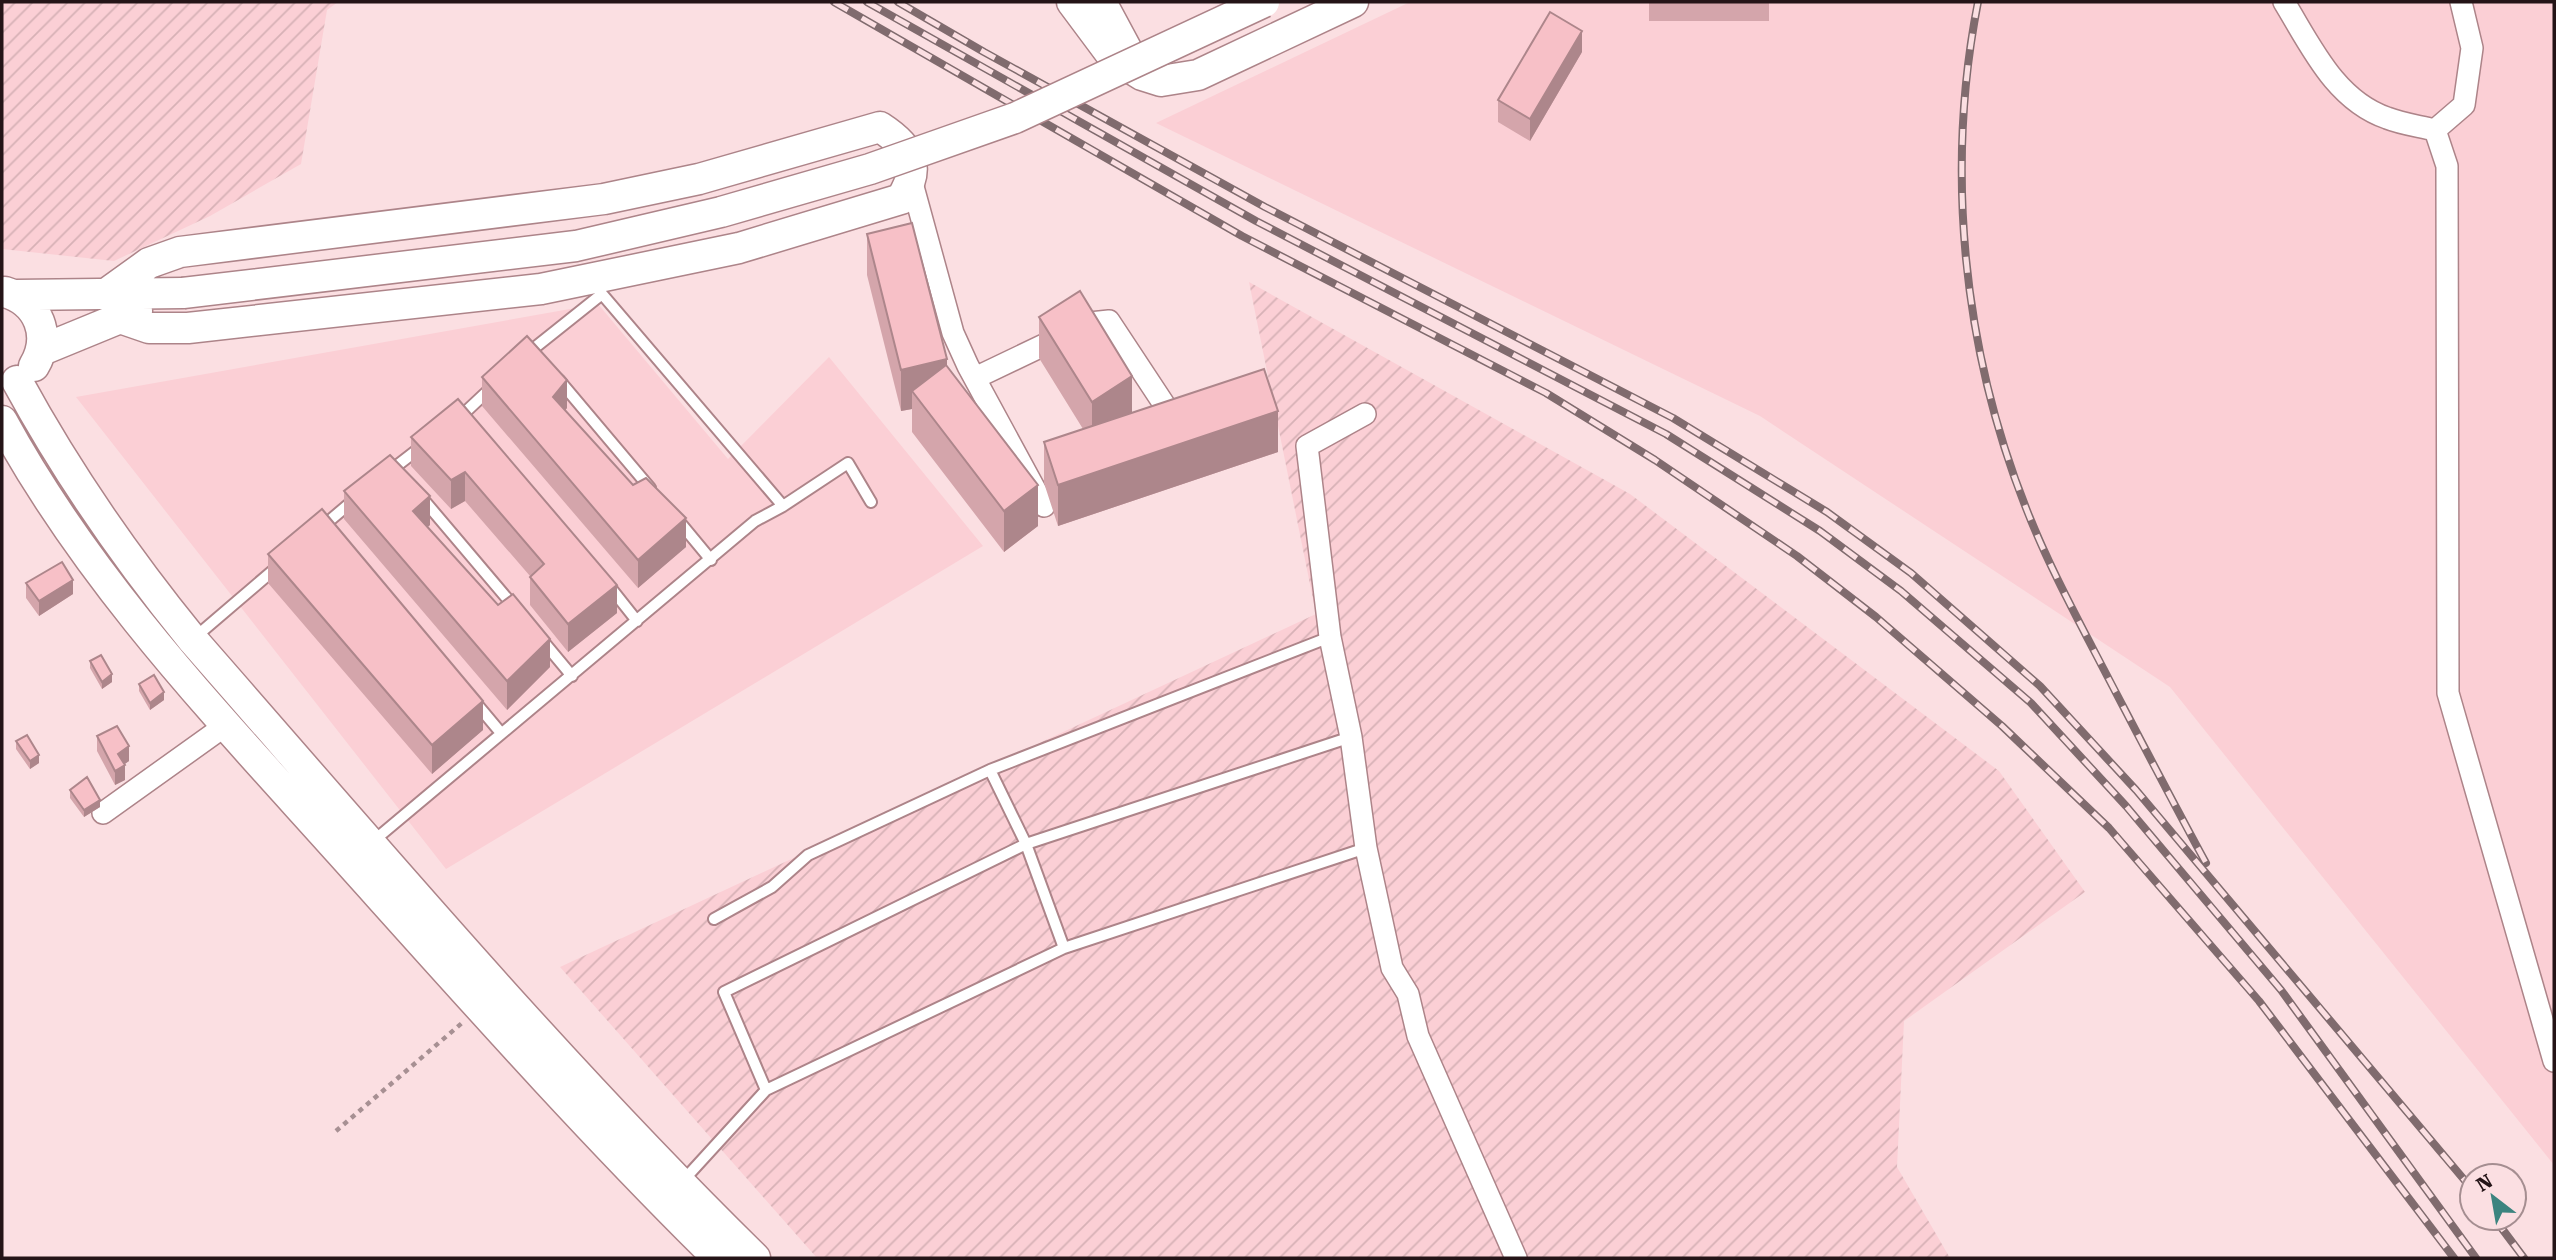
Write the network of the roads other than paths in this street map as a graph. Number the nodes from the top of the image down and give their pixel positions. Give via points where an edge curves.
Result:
1 (1072, 2) edge
2 (1101, 2) edge
3 (1264, 2) edge
4 (1353, 2) edge
5 (2284, 2) edge
6 (2461, 2) edge
7 (1135, 62) junction
8 (2435, 130) junction
9 (912, 183) junction
10 (9, 293) edge
11 (113, 306) junction
12 (532, 349) junction
13 (42, 350) junction
14 (523, 358) edge
15 (541, 359) edge
16 (550, 370) edge
17 (504, 376) edge
18 (975, 378) junction
19 (16, 390) edge
20 (467, 411) junction
21 (1365, 414) dead end
22 (2, 415) edge
23 (1199, 415) edge
24 (2, 421) edge
25 (475, 422) edge
26 (1177, 424) junction
27 (447, 427) edge
28 (1157, 433) edge
29 (426, 443) edge
30 (1047, 464) edge
31 (396, 467) junction
32 (1025, 471) junction
33 (386, 475) edge
34 (404, 477) edge
35 (413, 488) edge
36 (366, 491) edge
37 (657, 497) edge
38 (871, 502) dead end
39 (783, 506) junction
40 (1044, 506) dead end
41 (667, 507) edge
42 (326, 523) junction
43 (316, 532) edge
44 (333, 533) edge
45 (287, 558) edge
46 (711, 560) junction
47 (603, 579) edge
48 (637, 621) junction
49 (528, 624) edge
50 (537, 634) edge
51 (1329, 637) junction
52 (192, 639) junction
53 (572, 676) junction
54 (465, 691) edge
55 (226, 725) junction
56 (501, 733) junction
57 (1351, 737) junction
58 (990, 770) junction
59 (103, 813) dead end
60 (371, 843) junction
61 (1026, 844) junction
62 (1367, 848) junction
63 (714, 919) dead end
64 (1064, 948) junction
65 (2554, 1061) edge
66 (766, 1090) junction
67 (671, 1193) junction
68 (718, 1258) edge
69 (755, 1258) edge
70 (1516, 1258) edge

1 - 4 street via 1114,57 1161,81 1198,75
2 - 7 street
3 - 7 street, bridge
5 - 8 street via 2329,75 2351,99 2386,118
6 - 8 street via 2472,48 2464,105
7 - 11 street, bridge via 1014,118 870,169 722,212 576,246 183,293
8 - 65 street via 2447,166 2448,693
9 - 11 street via 901,200 739,248 541,289 188,328 149,328
9 - 11 street via 912,165 905,148 880,127 699,179 604,199 180,252 149,262
9 - 18 street via 953,332
10 - 11 street
10 - 13 street via 30,304 39,318
11 - 13 street
12 - 14 lane
12 - 15 lane
12 - 39 lane via 602,294
13 - 19 street
16 - 37 lane
17 - 20 lane
18 - 26 street via 1090,323 1109,321
18 - 32 street
19 - 22 street
19 - 52 street via 146,582
20 - 25 lane
20 - 27 lane
21 - 51 street via 1307,446
23 - 26 street
24 - 55 street via 58,514 112,590
26 - 28 street
29 - 31 lane
30 - 32 street
31 - 33 lane
31 - 34 lane
32 - 40 street
35 - 49 lane
36 - 42 lane
38 - 39 lane via 848,463
39 - 46 lane via 755,522
41 - 46 lane
42 - 43 lane
42 - 44 lane
45 - 52 lane
46 - 48 lane
47 - 48 lane
48 - 53 lane
50 - 53 lane
51 - 57 street
51 - 58 lane
52 - 60 street
53 - 56 lane
54 - 56 lane
55 - 59 street
55 - 67 street via 478,1008
56 - 60 lane
57 - 61 lane
57 - 62 street
58 - 61 lane
58 - 63 lane via 808,855 772,887
60 - 67 street via 593,1091
61 - 64 lane
61 - 66 lane via 724,992
62 - 64 lane
62 - 70 street via 1392,968 1408,994 1418,1036
64 - 66 lane
66 - 67 lane
67 - 68 street
67 - 69 street

